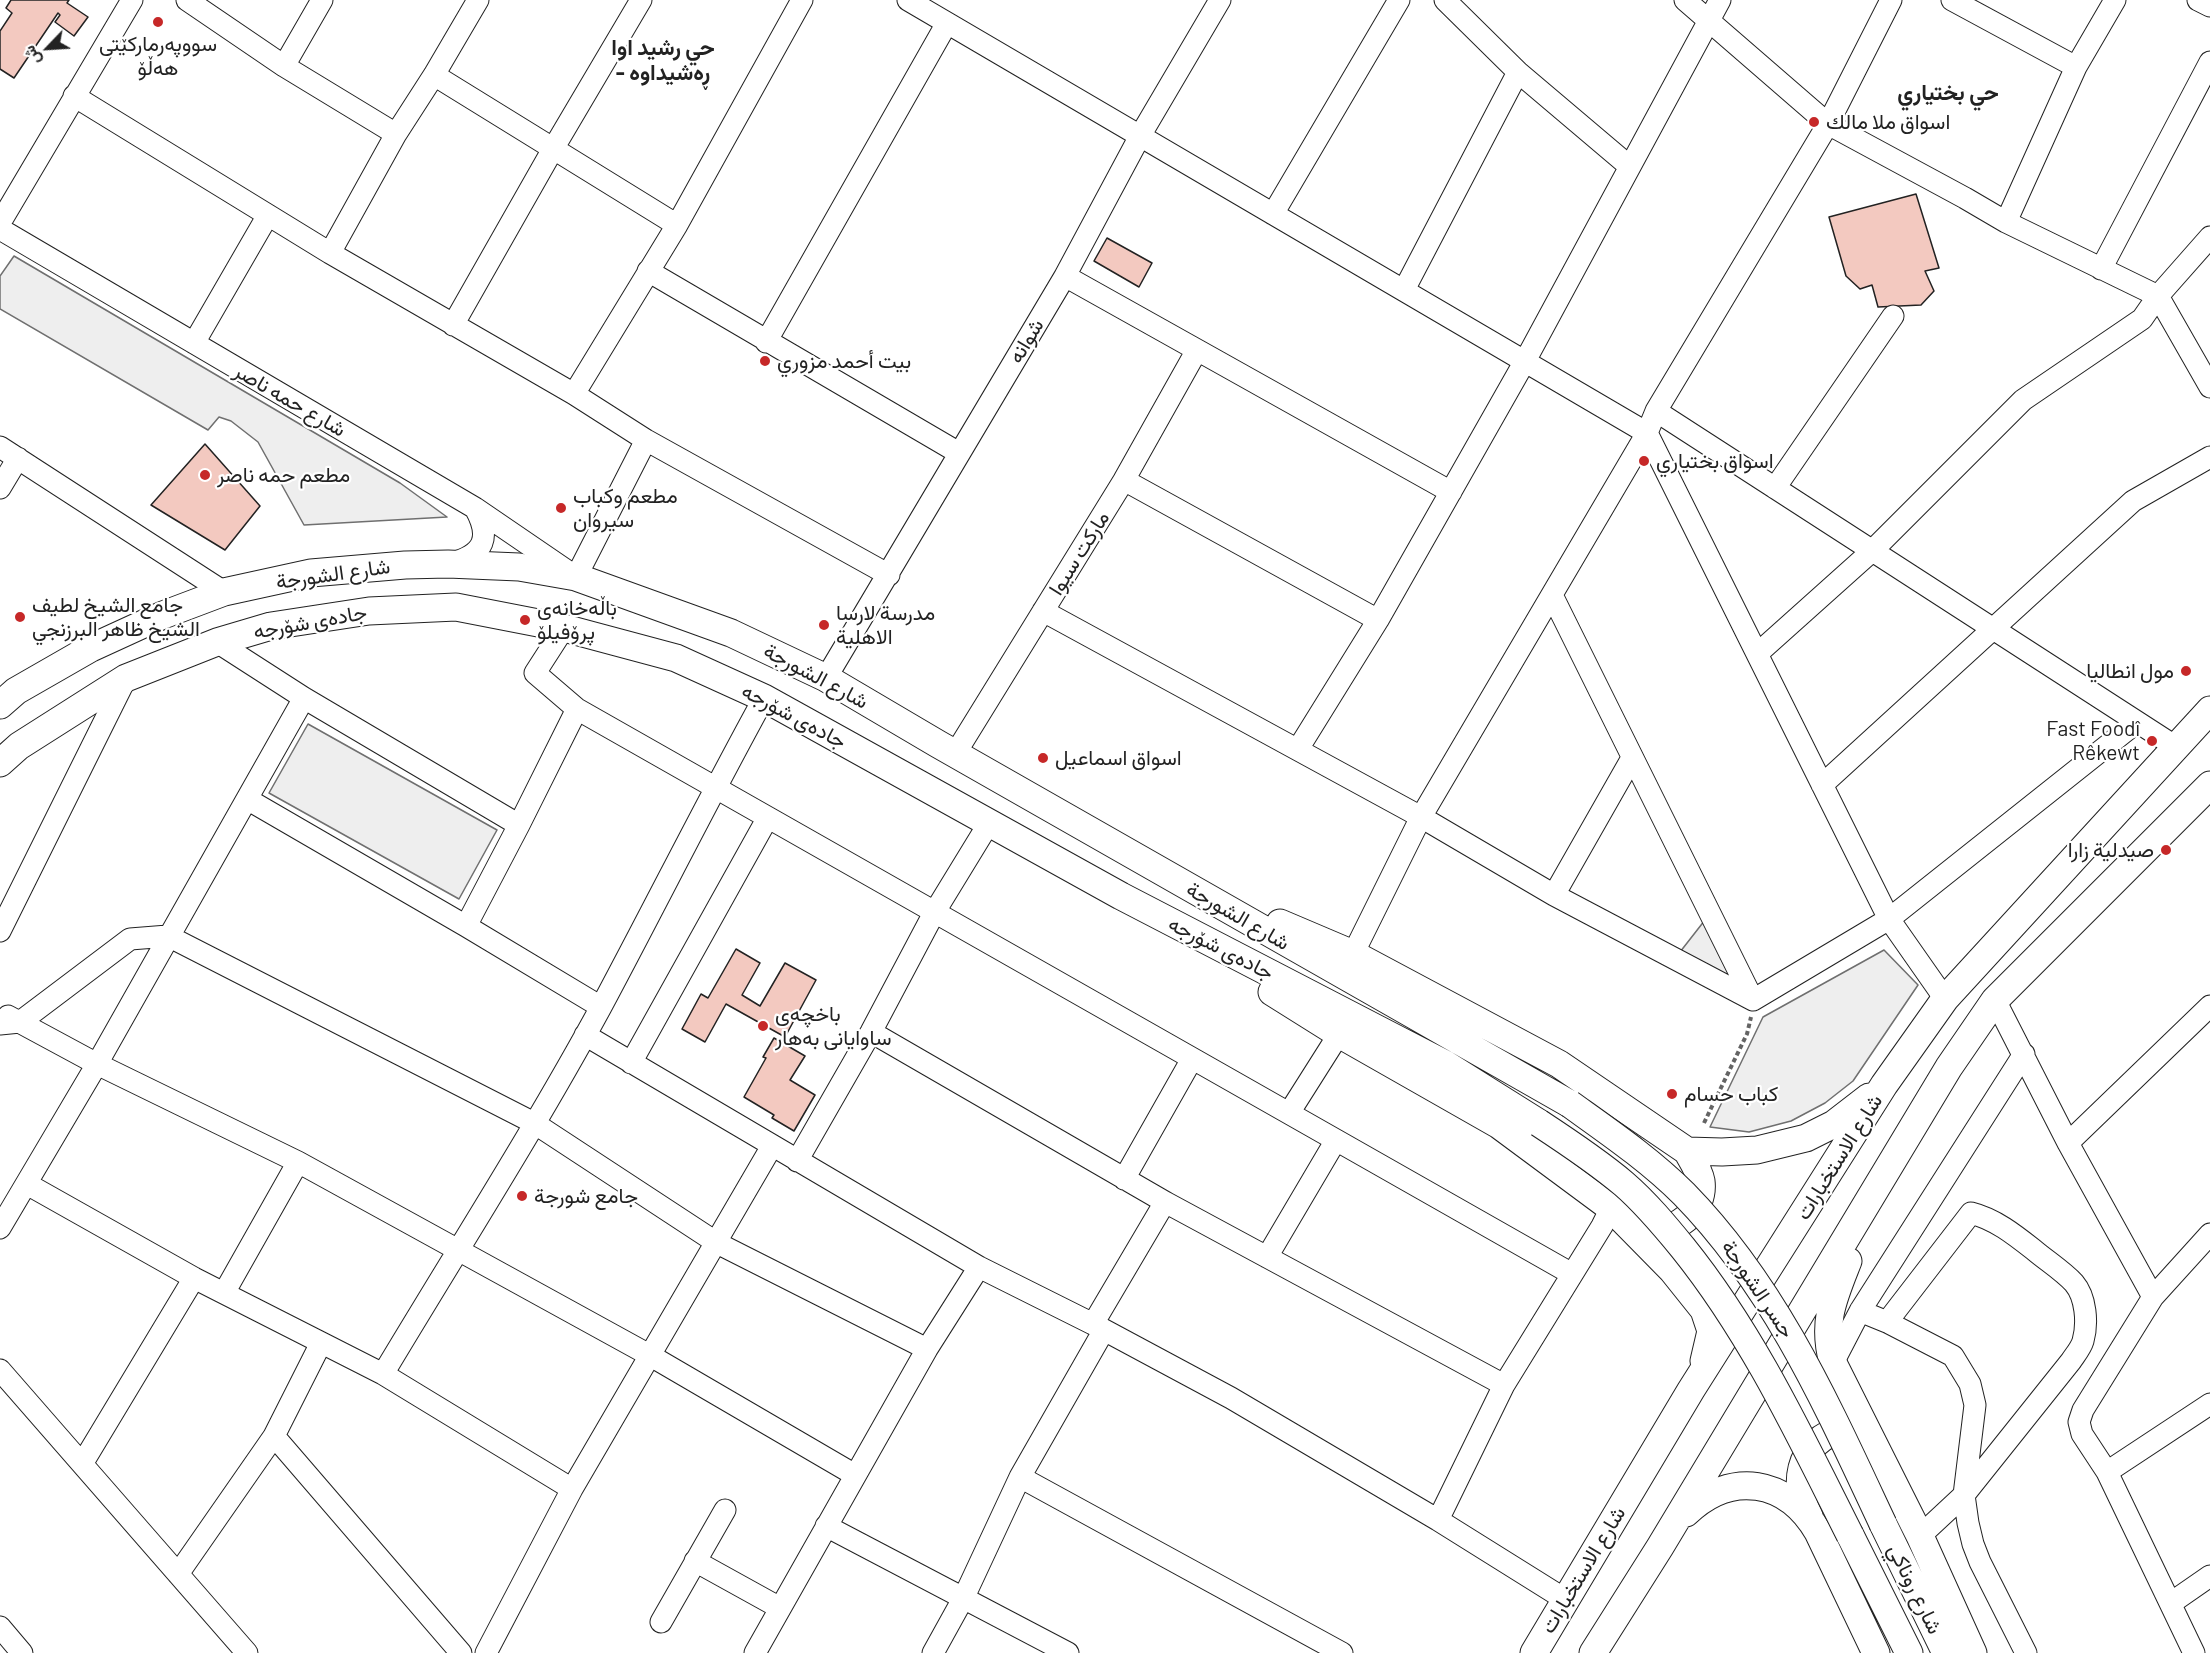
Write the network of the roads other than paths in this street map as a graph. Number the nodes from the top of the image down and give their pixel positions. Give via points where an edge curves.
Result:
1 (132, 0) edge
2 (187, 0) edge
3 (322, 0) edge
4 (478, 0) edge
5 (641, 0) edge
6 (802, 0) edge
7 (908, 0) edge
8 (1220, 0) edge
9 (1399, 0) edge
10 (1445, 0) edge
11 (1685, 0) edge
12 (1720, 0) edge
13 (1891, 0) edge
14 (1952, 0) edge
15 (2115, 0) edge
16 (2198, 0) edge
17 (2210, 6) edge
18 (1708, 22) junction
19 (947, 23) junction
20 (2210, 62) edge
21 (284, 66) junction
22 (2076, 67) junction
23 (1518, 72) junction
24 (434, 75) junction
25 (74, 96) junction
26 (1828, 124) junction
27 (396, 134) junction
28 (1140, 136) junction
29 (553, 148) junction
30 (1629, 166) junction
31 (1274, 214) junction
32 (268, 215) junction
33 (0, 222) edge
34 (2006, 222) junction
35 (677, 225) junction
36 (0, 229) edge
37 (2210, 237) edge
38 (330, 253) junction
39 (2101, 269) junction
40 (648, 271) junction
41 (1065, 276) junction
42 (1404, 290) junction
43 (2158, 296) junction
44 (1893, 315) dead end
45 (453, 325) junction
46 (766, 342) junction
47 (194, 343) junction
48 (1197, 350) junction
49 (1525, 361) junction
50 (2210, 387) edge
51 (574, 394) junction
52 (1656, 411) junction
53 (1647, 433) junction
54 (646, 440) junction
55 (0, 447) edge
56 (959, 453) junction
57 (2210, 457) edge
58 (18, 458) junction
59 (1124, 480) junction
60 (0, 488) edge
61 (1775, 488) junction
62 (1451, 492) junction
63 (475, 508) junction
64 (1872, 551) junction
65 (448, 564) junction
66 (889, 575) junction
67 (576, 577) junction
68 (224, 592) junction
69 (1552, 594) junction
70 (1043, 611) junction
71 (1378, 620) junction
72 (564, 628) junction
73 (1992, 628) junction
74 (217, 642) junction
75 (1757, 654) junction
76 (126, 678) junction
77 (826, 678) junction
78 (5, 695) edge
79 (304, 698) junction
80 (764, 698) junction
81 (577, 710) junction
82 (2210, 710) edge
83 (2137, 722) junction
84 (2176, 747) junction
85 (947, 749) junction
86 (1298, 749) junction
87 (1632, 758) junction
88 (0, 763) edge
89 (916, 782) junction
90 (1822, 785) junction
91 (2210, 785) edge
92 (714, 788) junction
93 (247, 799) junction
94 (1421, 817) junction
95 (767, 819) junction
96 (989, 823) junction
97 (519, 825) junction
98 (1162, 872) junction
99 (1554, 895) junction
100 (1121, 896) junction
101 (934, 913) junction
102 (1889, 919) junction
103 (466, 926) junction
104 (0, 931) edge
105 (168, 936) junction
106 (1353, 954) junction
107 (1945, 999) junction
108 (1995, 1000) junction
109 (2210, 1006) edge
110 (601, 1007) junction
111 (1752, 1007) junction
112 (0, 1011) edge
113 (10, 1023) edge
114 (871, 1032) junction
115 (1339, 1034) junction
116 (585, 1035) junction
117 (2024, 1054) junction
118 (1192, 1059) junction
119 (632, 1063) junction
120 (98, 1064) junction
121 (1884, 1085) junction
122 (1570, 1104) joint
123 (1289, 1113) junction
124 (534, 1123) junction
125 (1539, 1123) joint
126 (1336, 1140) junction
127 (2068, 1143) junction
128 (772, 1146) junction
129 (1687, 1150) junction
130 (798, 1161) junction
131 (298, 1162) junction
132 (1124, 1179) junction
133 (27, 1184) junction
134 (1875, 1191) junction
135 (1165, 1202) junction
136 (1611, 1208) junction
137 (0, 1228) edge
138 (2210, 1234) edge
139 (717, 1243) junction
140 (458, 1250) junction
141 (1267, 1257) junction
142 (979, 1267) junction
143 (1572, 1274) junction
144 (194, 1278) junction
145 (224, 1293) junction
146 (2153, 1297) junction
147 (1860, 1311) junction
148 (1887, 1322) junction
149 (1099, 1327) junction
150 (321, 1343) junction
151 (927, 1349) junction
152 (651, 1356) junction
153 (1833, 1363) junction
154 (0, 1370) edge
155 (383, 1374) junction
156 (1504, 1385) junction
157 (1691, 1390) junction
158 (2210, 1404) edge
159 (1866, 1430) junction
160 (274, 1436) junction
161 (82, 1464) junction
162 (2107, 1472) junction
163 (855, 1475) junction
164 (1020, 1477) junction
165 (572, 1489) junction
166 (1964, 1495) junction
167 (725, 1510) dead end
168 (1809, 1516) junction
169 (1438, 1520) junction
170 (1883, 1524) joint
171 (826, 1526) junction
172 (1850, 1535) joint
173 (1920, 1536) junction
174 (1660, 1547) junction
175 (695, 1561) junction
176 (178, 1574) junction
177 (2210, 1576) edge
178 (964, 1597) junction
179 (1566, 1600) junction
180 (2171, 1602) junction
181 (780, 1608) junction
182 (661, 1622) dead end
183 (0, 1627) edge
184 (489, 1652) edge
185 (22, 1653) edge
186 (247, 1653) edge
187 (461, 1653) edge
188 (754, 1653) edge
189 (933, 1653) edge
190 (1068, 1653) edge
191 (1342, 1653) edge
192 (1534, 1653) edge
193 (1593, 1653) edge
194 (1876, 1653) edge
195 (1909, 1653) edge
196 (1946, 1653) edge
197 (1973, 1653) edge
198 (2026, 1653) edge
199 (2194, 1653) edge

1 - 25 street
2 - 21 street
3 - 21 street
4 - 24 street
5 - 29 street
6 - 35 street
7 - 19 street
8 - 28 street, شوانە
9 - 31 street
10 - 23 street
11 - 18 street
12 - 18 street
13 - 26 street
14 - 22 street
15 - 22 street
16 - 17 street
18 - 26 street
18 - 30 street
19 - 28 street
19 - 46 street
20 - 39 street
21 - 27 street
22 - 34 street
23 - 30 street
23 - 42 street
24 - 27 street
24 - 29 street
25 - 32 street
25 - 33 street
26 - 34 street
26 - 52 street
27 - 38 street
28 - 31 street
28 - 41 street, شوانە
29 - 35 street
29 - 45 street
30 - 49 street
31 - 42 street
32 - 38 street
32 - 47 street
34 - 39 street
35 - 40 street
36 - 47 street, شارع حمه ناصر
37 - 43 street
38 - 45 street
39 - 43 street
40 - 46 street
40 - 51 street
41 - 48 street
41 - 56 street, شوانە
42 - 49 street
43 - 50 street
43 - 64 street via 2142,319 2023,400
44 - 61 street
45 - 51 street
46 - 56 street
47 - 63 street, شارع حمه ناصر
48 - 59 street, مارکت سیوا
48 - 62 street
49 - 53 street
49 - 62 street
51 - 54 street
52 - 53 street
52 - 61 street
53 - 69 street
53 - 75 street
54 - 66 street
54 - 67 street
55 - 58 street
56 - 66 street, شوانە
57 - 73 street via 2133,501
58 - 60 street
58 - 68 street
59 - 70 street, مارکت سیوا
59 - 71 street
61 - 64 street
62 - 71 street
63 - 65 street via 484,530 482,545 472,555
63 - 67 street, شارع حمه ناصر
64 - 73 street
64 - 75 street
65 - 67 main road, شارع الشورجة via 519,567
65 - 68 main road, شارع الشورجة via 311,573
66 - 77 street, شوانە
67 - 77 main road, شارع الشورجة via 731,633
68 - 78 main road, شارع الشورجة via 91,648
69 - 87 street
69 - 94 street
70 - 85 street, مارکت سیوا
70 - 86 street
71 - 86 street
72 - 74 main road, جادەی شۆرجە via 456,607 369,611 271,626
72 - 80 main road, جادەی شۆرجە via 676,658
72 - 81 street via 535,673
73 - 83 street
73 - 90 street
74 - 76 main road, جادەی شۆرجە
74 - 79 street
75 - 90 street
76 - 88 main road, جادەی شۆرجە via 19,746
76 - 104 street
77 - 85 main road, شارع الشورجة
79 - 93 street
79 - 97 street
80 - 89 main road, جادەی شۆرجە
80 - 92 street
81 - 92 street
81 - 97 street
82 - 84 main road, شارع الاستخبارات
83 - 84 street
83 - 102 street
84 - 107 main road, شارع الاستخبارات
85 - 89 main road
85 - 98 main road, شارع الشورجة
86 - 94 street
87 - 99 street
87 - 111 street
89 - 96 main road, جادەی شۆرجە
90 - 102 street
91 - 108 main road
92 - 95 street
92 - 110 street
93 - 103 street
93 - 105 street
94 - 99 street
94 - 106 street
95 - 101 street
95 - 119 street
96 - 100 main road, جادەی شۆرجە
96 - 101 street
97 - 103 street
98 - 106 main road
98 - 122 main road, شارع الشورجة
99 - 111 street
100 - 115 main road
100 - 125 main road, جادەی شۆرجە via 1445,1064
101 - 114 street
101 - 118 street
102 - 107 street
102 - 111 street
103 - 110 street
105 - 113 street via 130,939
105 - 120 street
105 - 124 street
106 - 129 main road via 1559,1064
107 - 121 main road, شارع الاستخبارات
108 - 117 street
108 - 134 main road via 1949,1067
109 - 127 street
110 - 116 street
112 - 113 street
113 - 120 street
114 - 130 street
114 - 132 street
115 - 123 street
115 - 136 main road via 1499,1125
116 - 119 street
116 - 124 street
117 - 127 street
117 - 147 street
118 - 123 street
118 - 132 street
119 - 128 street
120 - 131 street
120 - 133 street
121 - 129 main road via 1834,1124 1806,1138 1757,1150
121 - 157 main road, شارع الاستخبارات
122 - 170 main road, جسر الشورجة, bridge via 1635,1151 1682,1192 1734,1251 1799,1350
123 - 126 street
124 - 139 street
124 - 140 street
125 - 172 main road, جسر الشورجة, bridge via 1625,1185 1667,1228 1712,1284 1791,1416
126 - 141 street
126 - 143 street
127 - 146 street
128 - 130 street
128 - 139 street
129 - 136 main road via 1701,1181 1699,1201 1688,1218 1670,1227 1651,1228
130 - 142 street
131 - 140 street
131 - 145 street
132 - 135 street
133 - 137 street
133 - 144 street
134 - 153 main road via 1833,1298 1827,1339
134 - 174 main road
135 - 141 street
135 - 149 street
136 - 143 street
136 - 157 main road via 1672,1270 1709,1320 1708,1350
138 - 146 street
139 - 151 street
139 - 152 street
140 - 152 street
140 - 155 street
141 - 156 street
142 - 149 street
142 - 151 street
143 - 156 street
144 - 145 street
144 - 161 street
145 - 150 street
146 - 162 street via 2079,1422 2082,1434
147 - 148 street
147 - 153 street
148 - 166 street via 1953,1356 1970,1384 1975,1405
148 - 166 street via 1971,1213 1994,1221 2029,1246 2075,1284 2082,1299 2082,1343
149 - 164 street
149 - 169 street via 1231,1398
150 - 155 street
150 - 160 street
151 - 163 street
152 - 163 street
152 - 165 street
153 - 159 main road
154 - 161 street
155 - 165 street
156 - 169 street
157 - 179 main road, شارع الاستخبارات
158 - 162 street
159 - 168 main road via 1843,1429 1833,1433 1814,1445 1808,1454 1799,1485
159 - 173 main road
160 - 176 street
160 - 187 street
161 - 176 street
162 - 180 street
163 - 171 street
164 - 178 street
164 - 191 street
165 - 184 street
166 - 173 street
166 - 198 street via 1973,1544
167 - 175 street
168 - 174 main road via 1792,1499 1763,1487 1730,1488 1695,1504
168 - 194 main road
169 - 179 street
170 - 196 main road, شارع روناكي
171 - 178 street
171 - 181 street
172 - 195 main road, شارع روناكي
173 - 197 main road
174 - 193 main road
175 - 181 street
175 - 182 street
176 - 186 street
177 - 180 street
178 - 189 street
178 - 190 street
179 - 192 main road, شارع الاستخبارات
180 - 199 street
181 - 188 street
183 - 185 street

